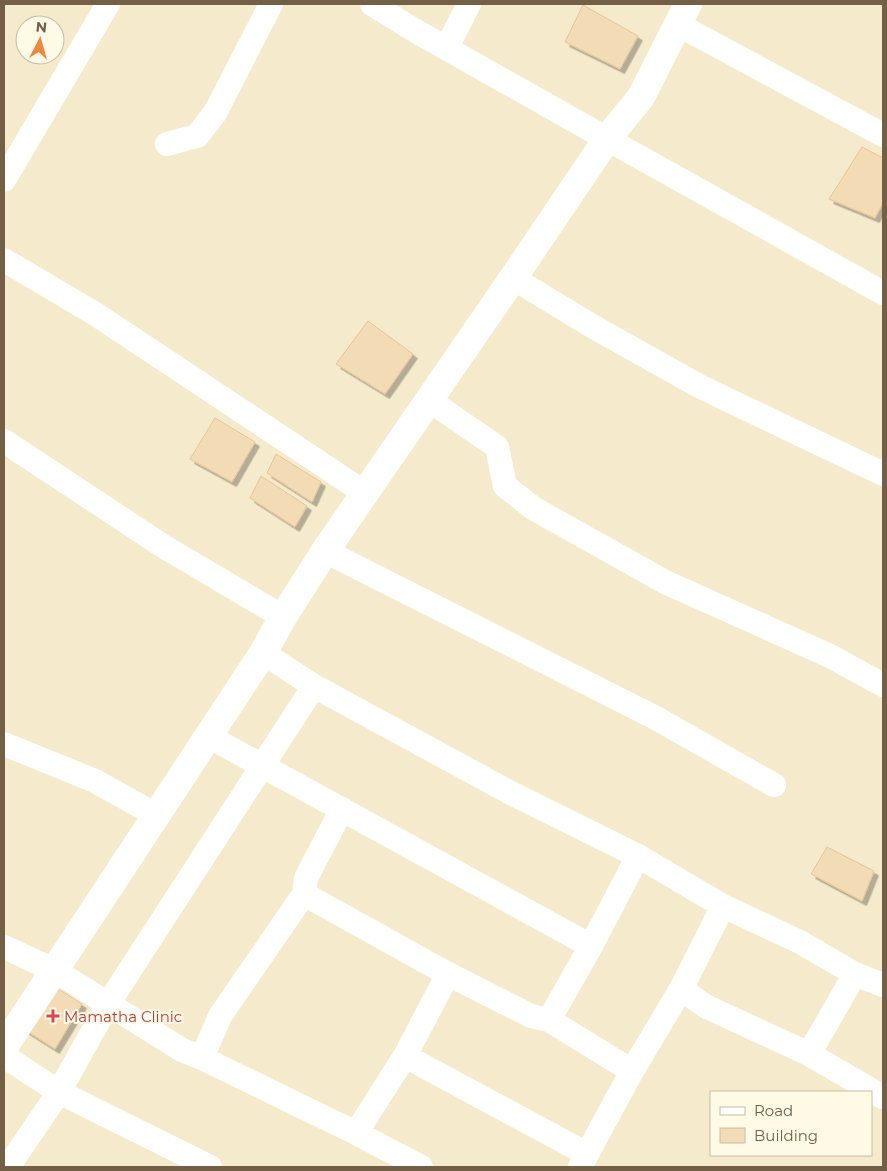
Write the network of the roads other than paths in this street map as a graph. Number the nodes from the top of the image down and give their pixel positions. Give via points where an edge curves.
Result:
1 (108, 4) edge
2 (271, 4) edge
3 (372, 4) edge
4 (469, 4) edge
5 (683, 14) edge
6 (447, 47) junction
7 (883, 135) edge
8 (606, 139) junction
9 (168, 144) dead end
10 (4, 180) edge
11 (4, 260) edge
12 (513, 278) junction
13 (883, 293) edge
14 (429, 400) junction
15 (4, 441) edge
16 (883, 474) edge
17 (366, 493) junction
18 (325, 551) junction
19 (283, 618) junction
20 (263, 653) junction
21 (883, 685) edge
22 (314, 686) junction
23 (208, 736) junction
24 (4, 744) edge
25 (262, 766) junction
26 (774, 785) dead end
27 (342, 809) junction
28 (156, 815) junction
29 (638, 856) junction
30 (304, 894) junction
31 (723, 906) junction
32 (591, 946) junction
33 (4, 947) edge
34 (54, 970) junction
35 (448, 974) junction
36 (855, 974) junction
37 (883, 985) edge
38 (681, 989) junction
39 (108, 1004) junction
40 (549, 1020) junction
41 (4, 1046) edge
42 (809, 1054) junction
43 (4, 1056) edge
44 (405, 1056) junction
45 (202, 1058) junction
46 (632, 1071) junction
47 (871, 1091) edge
48 (872, 1091) edge
49 (59, 1092) junction
50 (883, 1098) edge
51 (356, 1133) junction
52 (583, 1161) edge
53 (8, 1167) edge
54 (210, 1167) edge
55 (421, 1167) edge

1 - 10 street
2 - 9 street via 215,114 197,136
3 - 6 street
4 - 6 street
5 - 7 street
5 - 8 main road via 641,97
6 - 8 street
8 - 12 main road
8 - 13 street
11 - 17 street via 97,315
12 - 14 main road
12 - 16 street via 692,383
14 - 17 main road
14 - 21 street via 497,447 505,486 533,508 665,582 830,656
15 - 19 street via 163,546
17 - 18 main road
18 - 19 main road
18 - 26 street via 654,717
19 - 20 main road
20 - 22 street
20 - 23 main road
22 - 25 street
22 - 29 street via 509,792
23 - 25 street
23 - 28 main road
24 - 28 street via 96,781
25 - 27 street
25 - 39 street
27 - 30 street via 306,878
27 - 32 street
28 - 34 main road
29 - 31 street
29 - 32 street
30 - 35 street
30 - 45 street via 220,1016
31 - 36 street via 800,942
31 - 38 street
32 - 40 street
33 - 34 street
34 - 39 street
34 - 41 main road
35 - 40 street via 531,1016
35 - 44 street
36 - 37 street
36 - 42 street
38 - 42 street via 705,1006
38 - 46 street
39 - 45 street via 182,1050
39 - 49 street
40 - 46 street
42 - 47 street
43 - 49 street
44 - 51 street
44 - 52 street
45 - 51 street
46 - 52 street
48 - 50 street
49 - 53 street
49 - 54 street
51 - 55 street

